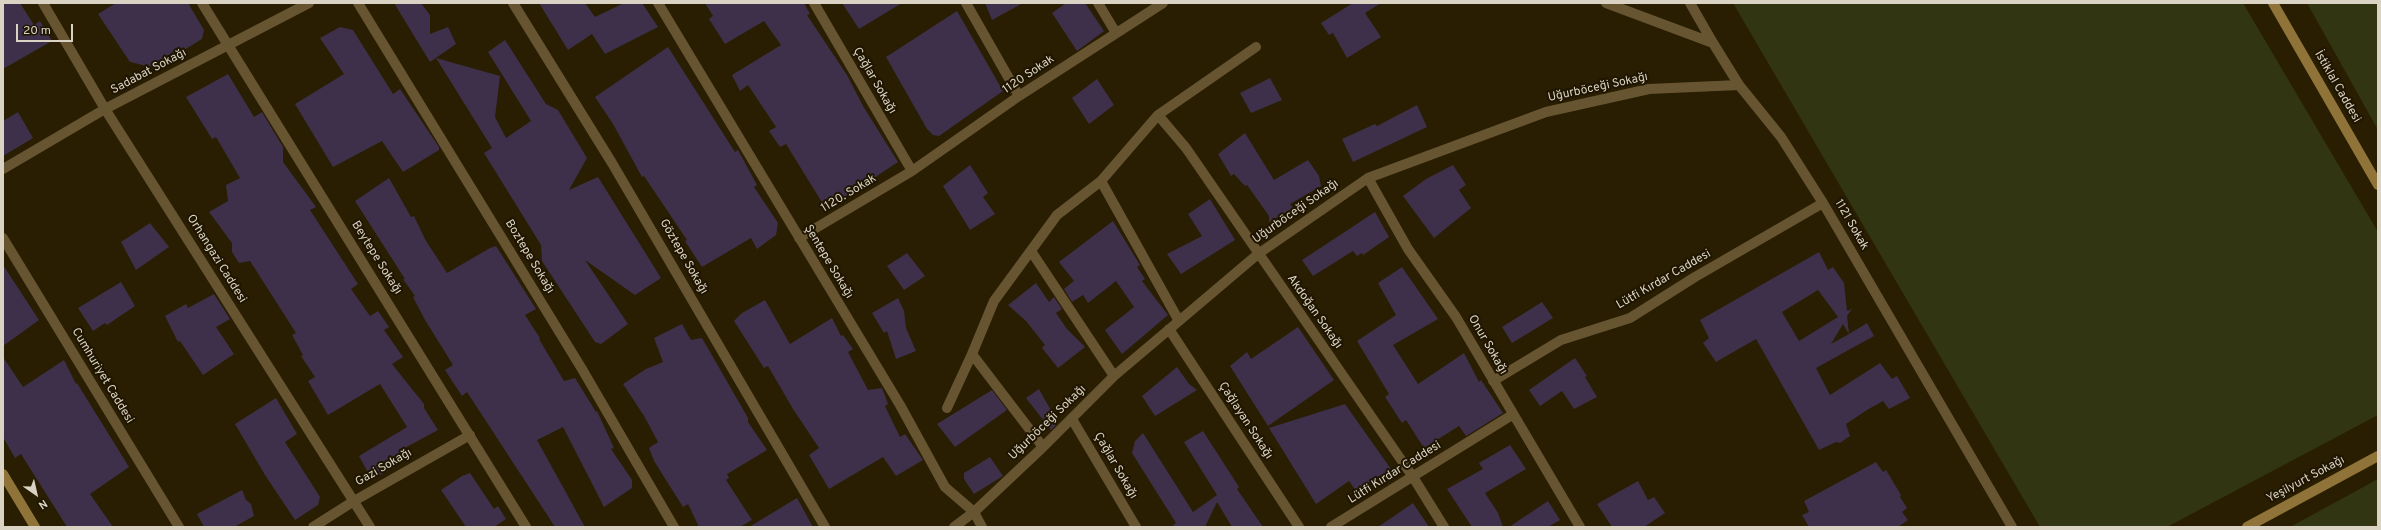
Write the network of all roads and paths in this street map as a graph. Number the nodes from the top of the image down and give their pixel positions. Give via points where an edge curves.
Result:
1 (43, 3) edge
2 (202, 3) edge
3 (309, 3) edge
4 (358, 3) edge
5 (513, 3) edge
6 (658, 3) edge
7 (814, 3) edge
8 (966, 3) edge
9 (1098, 3) edge
10 (1163, 3) edge
11 (1606, 3) edge
12 (1690, 3) edge
13 (2273, 3) edge
14 (1116, 33) junction
15 (1713, 43) junction
16 (228, 45) junction
17 (1256, 48) dead end
18 (1739, 85) junction
19 (1019, 96) junction
20 (106, 109) junction
21 (1158, 115) junction
22 (3, 169) edge
23 (912, 172) junction
24 (1368, 178) junction
25 (1101, 181) junction
26 (2378, 185) edge
27 (1823, 203) junction
28 (3, 238) edge
29 (799, 238) junction
30 (1031, 251) junction
31 (1258, 254) junction
32 (1179, 321) junction
33 (1169, 330) junction
34 (972, 354) junction
35 (1114, 376) junction
36 (1493, 381) junction
37 (947, 408) dead end
38 (1512, 415) junction
39 (1072, 419) junction
40 (470, 434) junction
41 (1043, 447) junction
42 (2378, 456) edge
43 (3, 474) edge
44 (1413, 477) junction
45 (354, 501) junction
46 (974, 512) junction
47 (35, 527) edge
48 (179, 527) edge
49 (313, 527) edge
50 (370, 527) edge
51 (526, 527) edge
52 (674, 527) edge
53 (825, 527) edge
54 (954, 527) edge
55 (982, 527) edge
56 (1136, 527) edge
57 (1299, 527) edge
58 (1332, 527) edge
59 (1444, 527) edge
60 (1580, 527) edge
61 (2012, 527) edge
62 (2247, 527) edge

1 - 20 street, Orhangazi Caddesi
2 - 16 street, Beytepe Sokağı
3 - 16 street, Sadabat Sokağı
4 - 52 street, Boztepe Sokağı via 582,369
5 - 53 street, Göztepe Sokağı via 612,163
6 - 29 street, Şentepe Sokağı
7 - 23 street, Çağlar Sokağı
8 - 19 street
9 - 14 street
10 - 14 street, 1120 Sokak
11 - 15 street
12 - 15 street, 1121 Sokak
13 - 26 main road, İstiklal Caddesi
14 - 19 street, 1120 Sokak
15 - 18 street, 1121 Sokak
16 - 20 street, Sadabat Sokağı
16 - 40 street, Beytepe Sokağı
17 - 21 street
18 - 24 street, Uğurböceği Sokağı via 1649,89 1546,112
18 - 27 street, 1121 Sokak via 1781,137
19 - 23 street, 1120 Sokak
20 - 22 street, Sadabat Sokağı
20 - 45 street, Orhangazi Caddesi
21 - 25 street
21 - 31 street, Akdoğan Sokağı via 1186,148
23 - 29 street, 1120. Sokak
24 - 31 street, Uğurböceği Sokağı
24 - 36 street, Onur Sokağı via 1408,249 1456,317
25 - 30 street via 1057,215
25 - 32 street
27 - 36 street, Lütfi Kırdar Caddesi via 1630,318 1561,340
27 - 61 street, 1121 Sokak
28 - 48 street, Cumhuriyet Caddesi
29 - 46 street, Şentepe Sokağı via 900,405 945,488
30 - 34 street via 994,301
30 - 35 street
31 - 32 street, Uğurböceği Sokağı
31 - 44 street, Akdoğan Sokağı
32 - 33 street, Uğurböceği Sokağı
33 - 35 street, Uğurböceği Sokağı
33 - 57 street, Çağlayan Sokağı
34 - 37 street
34 - 41 street
35 - 39 street, Uğurböceği Sokağı
36 - 38 street, Onur Sokağı
38 - 44 street, Lütfi Kırdar Caddesi
38 - 60 street, Onur Sokağı
39 - 41 street, Uğurböceği Sokağı
39 - 56 street, Çağlar Sokağı
40 - 45 street, Gazi Sokağı
40 - 51 street, Beytepe Sokağı
41 - 46 street, Uğurböceği Sokağı
42 - 62 main road, Yeşilyurt Sokağı
43 - 47 main road
44 - 58 street, Lütfi Kırdar Caddesi
44 - 59 street, Akdoğan Sokağı
45 - 49 street, Gazi Sokağı
45 - 50 street, Orhangazi Caddesi
46 - 54 street, Uğurböceği Sokağı
46 - 55 street, Şentepe Sokağı

